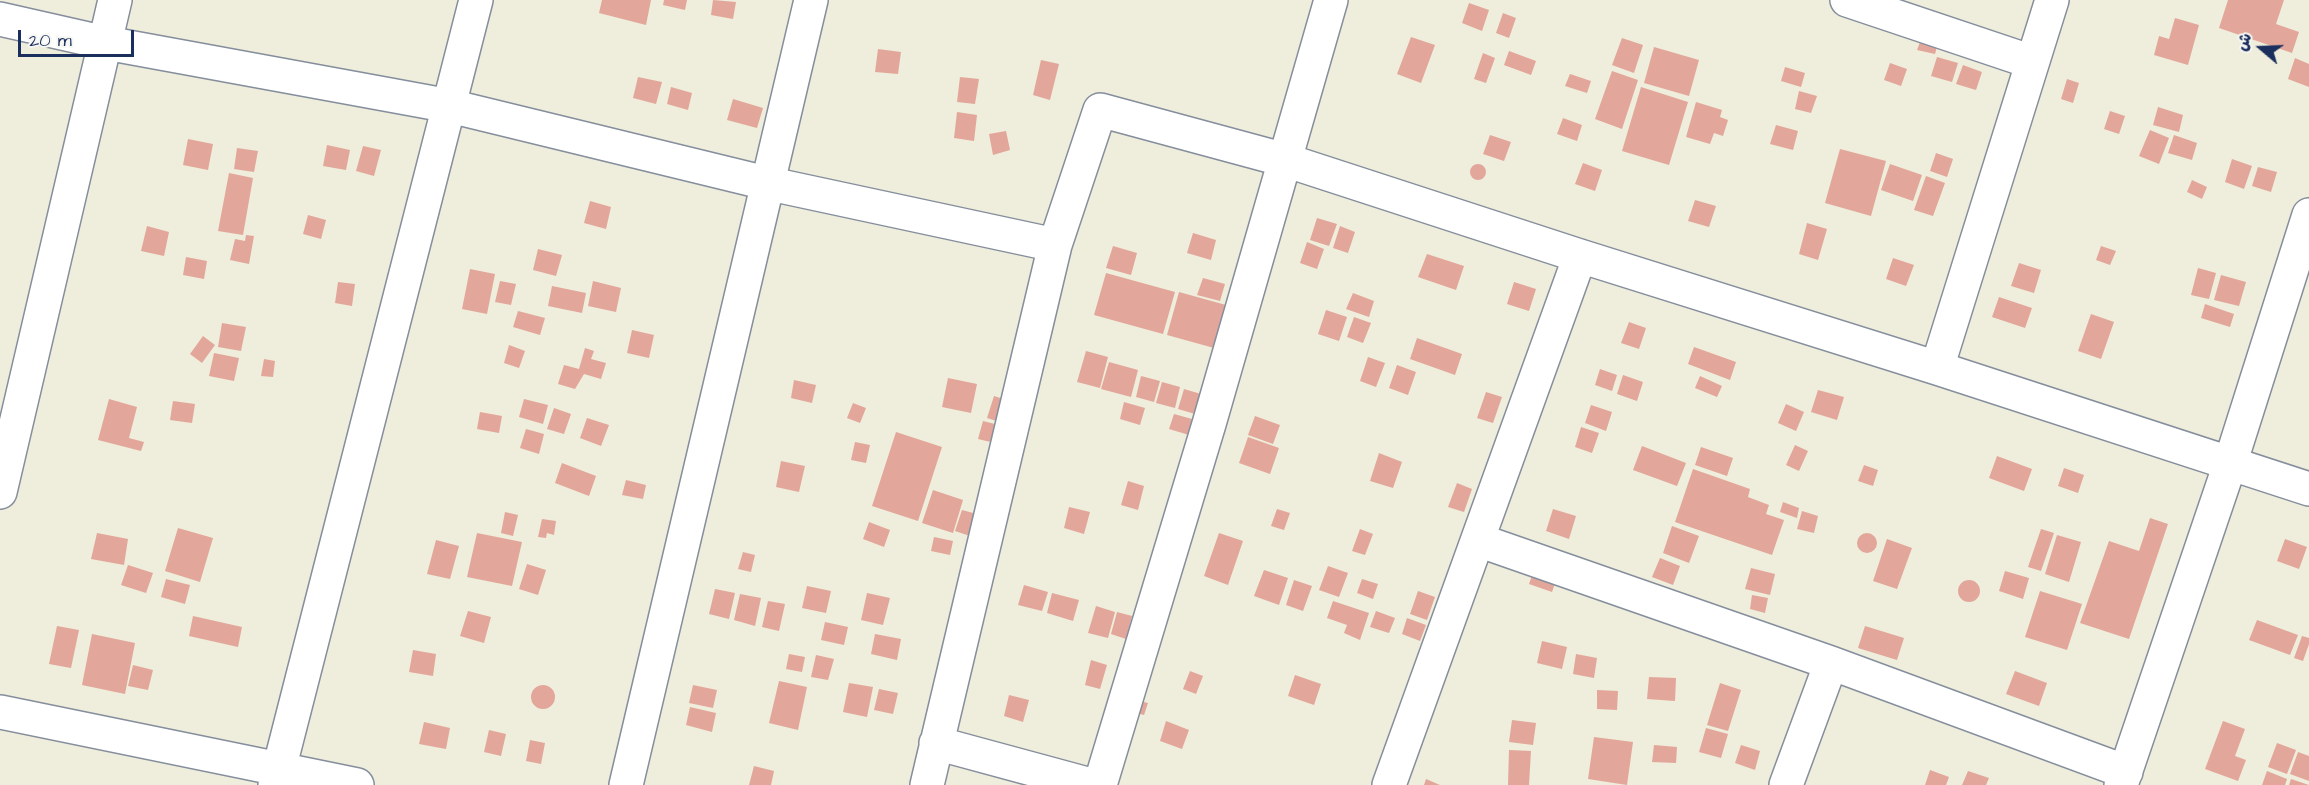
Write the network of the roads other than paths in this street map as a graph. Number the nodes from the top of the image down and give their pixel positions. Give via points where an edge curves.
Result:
1 (115, 0) edge
2 (476, 0) edge
3 (811, 0) edge
4 (1331, 0) edge
5 (1847, 0) edge
6 (2052, 0) edge
7 (0, 19) edge
8 (106, 43) junction
9 (2032, 62) junction
10 (450, 106) junction
11 (1285, 160) junction
12 (766, 183) junction
13 (2309, 215) edge
14 (1055, 245) junction
15 (1580, 256) junction
16 (1937, 368) junction
17 (2230, 465) junction
18 (2309, 489) edge
19 (0, 492) edge
20 (1478, 540) junction
21 (1831, 663) junction
22 (0, 712) edge
23 (936, 743) junction
24 (277, 776) edge
25 (2124, 778) edge
26 (357, 785) edge
27 (626, 785) edge
28 (927, 785) edge
29 (1091, 785) edge
30 (1100, 785) edge
31 (1389, 785) edge
32 (1786, 785) edge

1 - 8 street
2 - 10 street
3 - 12 street
4 - 11 street
5 - 9 street
6 - 9 street
7 - 8 street
8 - 10 street
8 - 19 street
9 - 16 street
10 - 12 street
10 - 24 street
11 - 14 street via 1100,110
11 - 15 street
11 - 30 street
12 - 14 street
12 - 27 street
13 - 17 street
14 - 23 street
15 - 16 street
15 - 20 street
16 - 17 street
17 - 18 street
17 - 25 street
20 - 21 street
20 - 31 street
21 - 25 street
21 - 32 street
22 - 24 street
23 - 28 street
23 - 29 street
24 - 26 street

